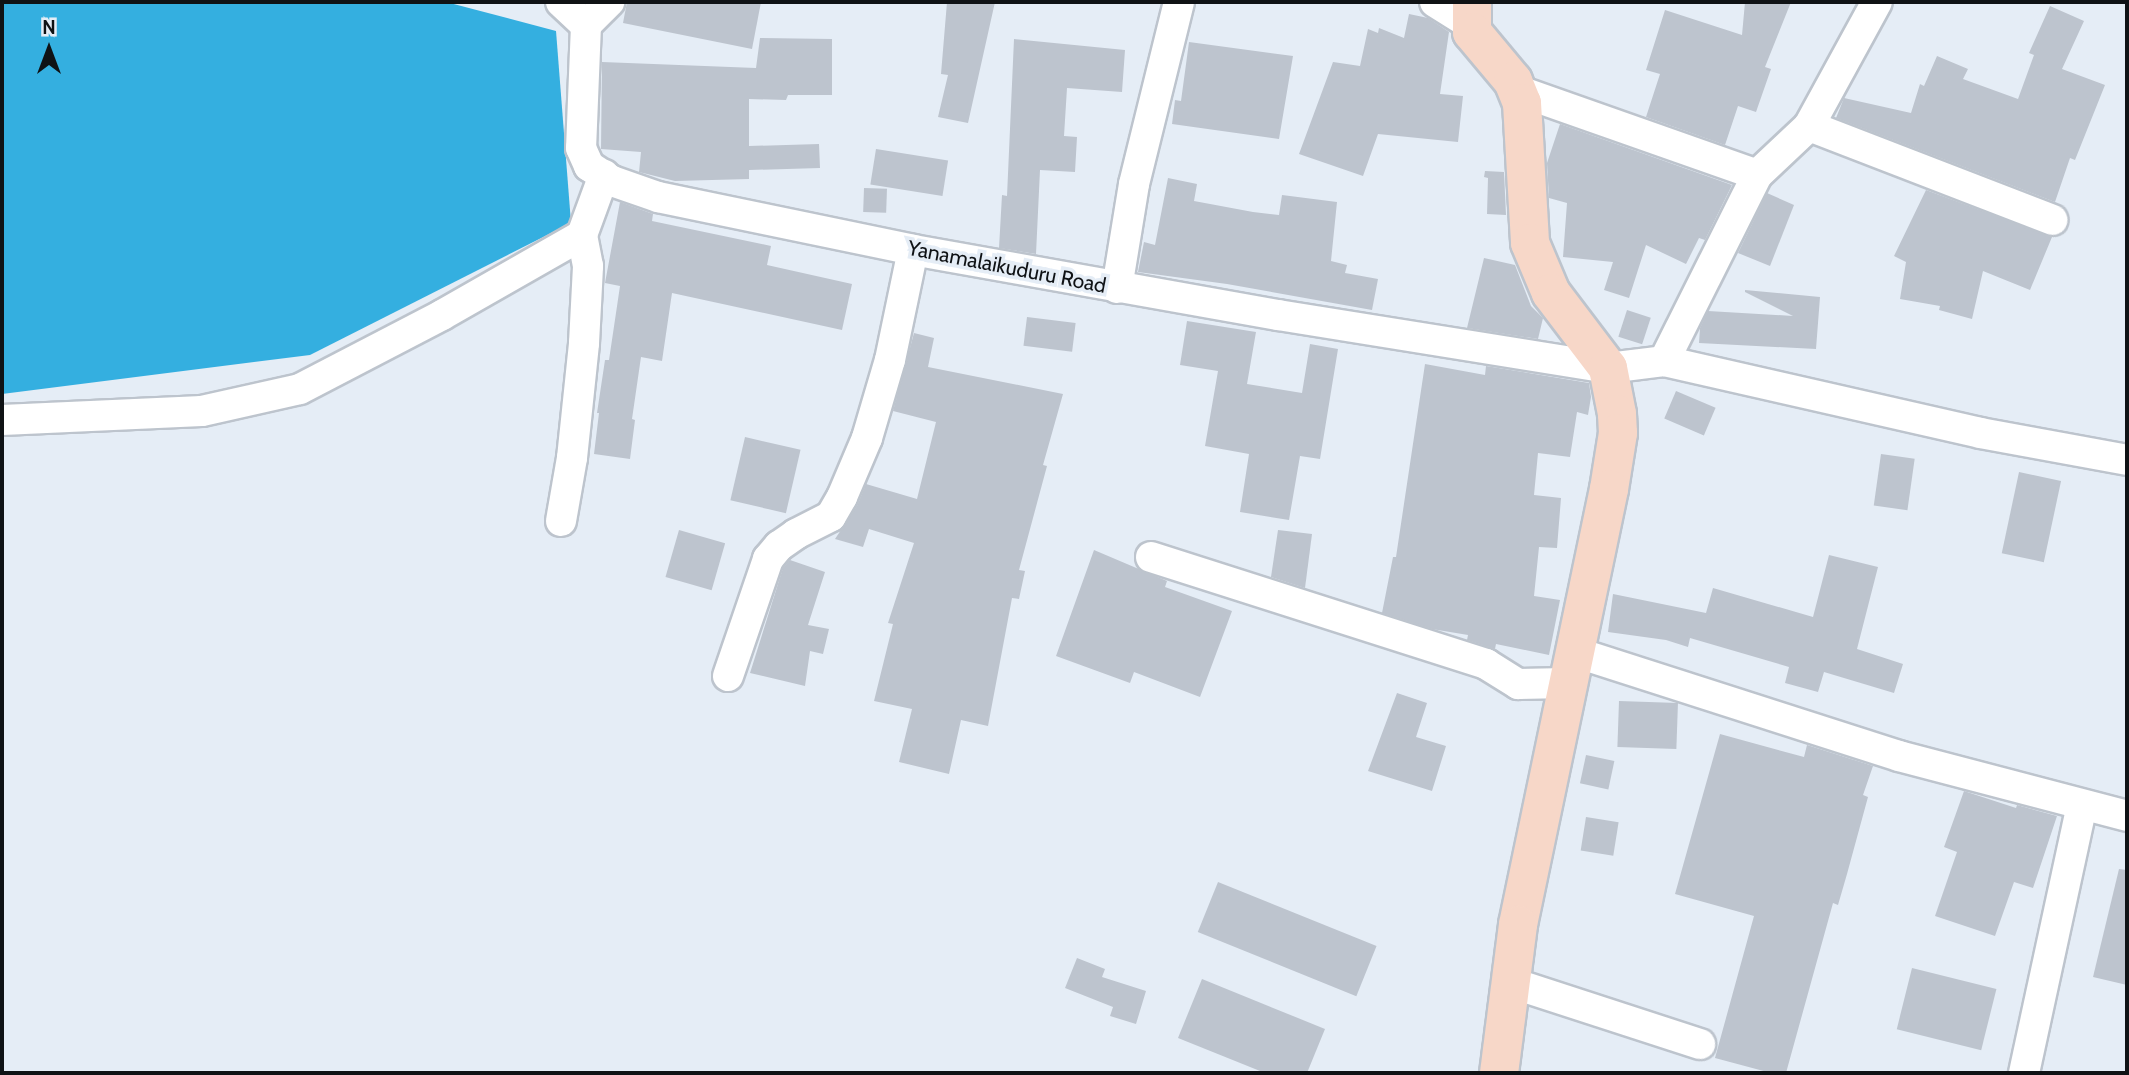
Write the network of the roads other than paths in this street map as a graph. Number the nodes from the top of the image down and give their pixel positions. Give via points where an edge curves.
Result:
1 (561, 2) edge
2 (609, 2) edge
3 (1179, 2) edge
4 (1435, 2) edge
5 (1877, 2) edge
6 (1471, 13) edge
7 (586, 25) junction
8 (1519, 91) junction
9 (1809, 127) junction
10 (604, 175) junction
11 (1757, 175) junction
12 (2053, 220) dead end
13 (582, 235) junction
14 (913, 250) junction
15 (1117, 288) junction
16 (1664, 361) junction
17 (1608, 368) junction
18 (2, 420) edge
19 (2127, 460) edge
20 (561, 521) dead end
21 (1151, 557) dead end
22 (1571, 667) junction
23 (728, 676) dead end
24 (2082, 805) junction
25 (2127, 816) edge
26 (1509, 982) junction
27 (1700, 1044) dead end
28 (1499, 1073) edge
29 (2024, 1073) edge

1 - 7 street
2 - 7 street
3 - 15 street via 1135,184
4 - 6 street
5 - 9 street
6 - 8 main road via 1475,37
7 - 10 street, Yanamalaikuduru Road via 581,148 589,166
8 - 11 street
8 - 17 main road via 1530,243 1551,293
9 - 11 street
9 - 12 street
10 - 13 street
10 - 14 street, Yanamalaikuduru Road via 658,197
11 - 16 street
13 - 18 street via 300,389 202,411
13 - 20 street via 588,266 584,343
14 - 15 street, Yanamalaikuduru Road
14 - 23 street via 890,360 867,438 842,497 831,516 779,545 768,559
15 - 17 street, Yanamalaikuduru Road
16 - 17 street, Yanamalaikuduru Road
16 - 19 street, Yanamalaikuduru Road via 1980,433
17 - 22 main road via 1618,433
21 - 22 street via 1486,664 1518,684
22 - 24 street
22 - 26 main road
24 - 25 street
24 - 29 street
26 - 27 street
26 - 28 main road

